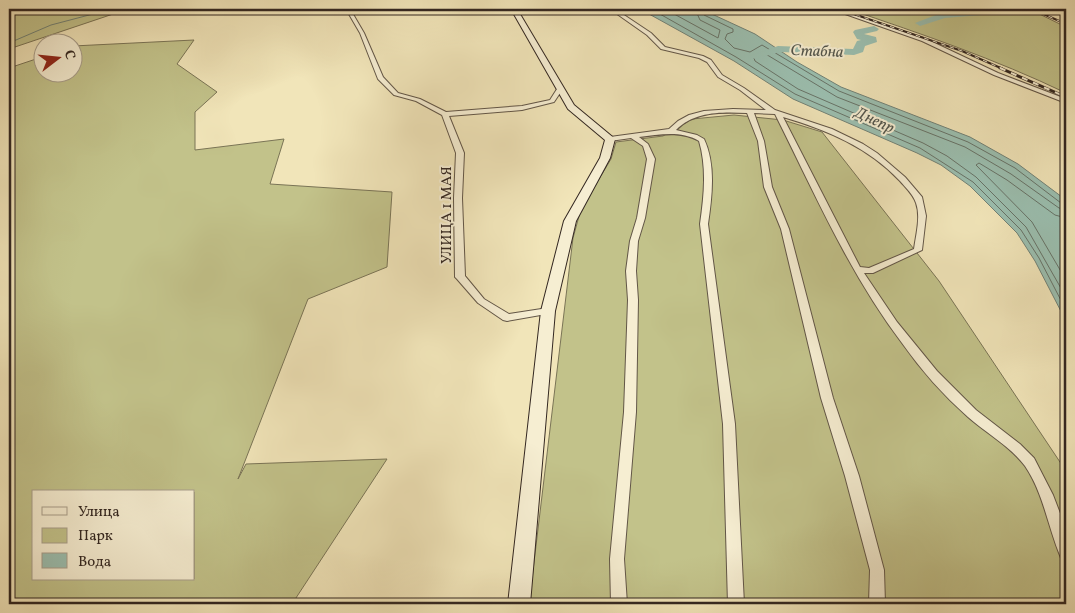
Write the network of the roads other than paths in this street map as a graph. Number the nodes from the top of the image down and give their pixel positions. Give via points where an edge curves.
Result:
1 (100, 9) edge
2 (348, 9) edge
3 (514, 9) edge
4 (612, 9) edge
5 (833, 9) edge
6 (94, 10) dead end
7 (559, 90) junction
8 (749, 94) junction
9 (1066, 101) edge
10 (738, 112) junction
11 (750, 112) junction
12 (776, 113) junction
13 (445, 114) junction
14 (671, 131) junction
15 (632, 136) junction
16 (610, 140) junction
17 (857, 269) junction
18 (548, 311) junction
19 (1066, 553) edge
20 (520, 604) edge
21 (619, 604) edge
22 (736, 604) edge
23 (877, 604) edge

1 - 6 street
2 - 13 street via 362,33 380,78 396,94 418,100
3 - 7 street
4 - 8 street via 649,34 663,48 701,57 720,76
5 - 9 street via 924,40 996,74
7 - 13 street via 552,101 545,103
7 - 16 street via 571,107
8 - 10 street via 750,101
8 - 12 street
10 - 11 street
10 - 14 street via 703,113 678,121
11 - 12 street
11 - 23 street via 761,141 768,187 784,229 824,389 860,504 876,570
12 - 17 street
12 - 17 street via 824,127 855,141 897,174 918,196 922,217 918,250 870,271
13 - 18 street, УЛИЦА 1 МАЯ via 460,153 460,276 481,301 507,318
14 - 15 street
14 - 22 street via 695,136 702,140 705,150 707,200 704,224 729,424
15 - 16 street
15 - 21 street via 646,144 651,159 631,271 630,412 617,559
16 - 18 street via 605,158 570,221
17 - 19 street via 890,323 926,368 966,409 1027,460 1046,489
18 - 20 street

